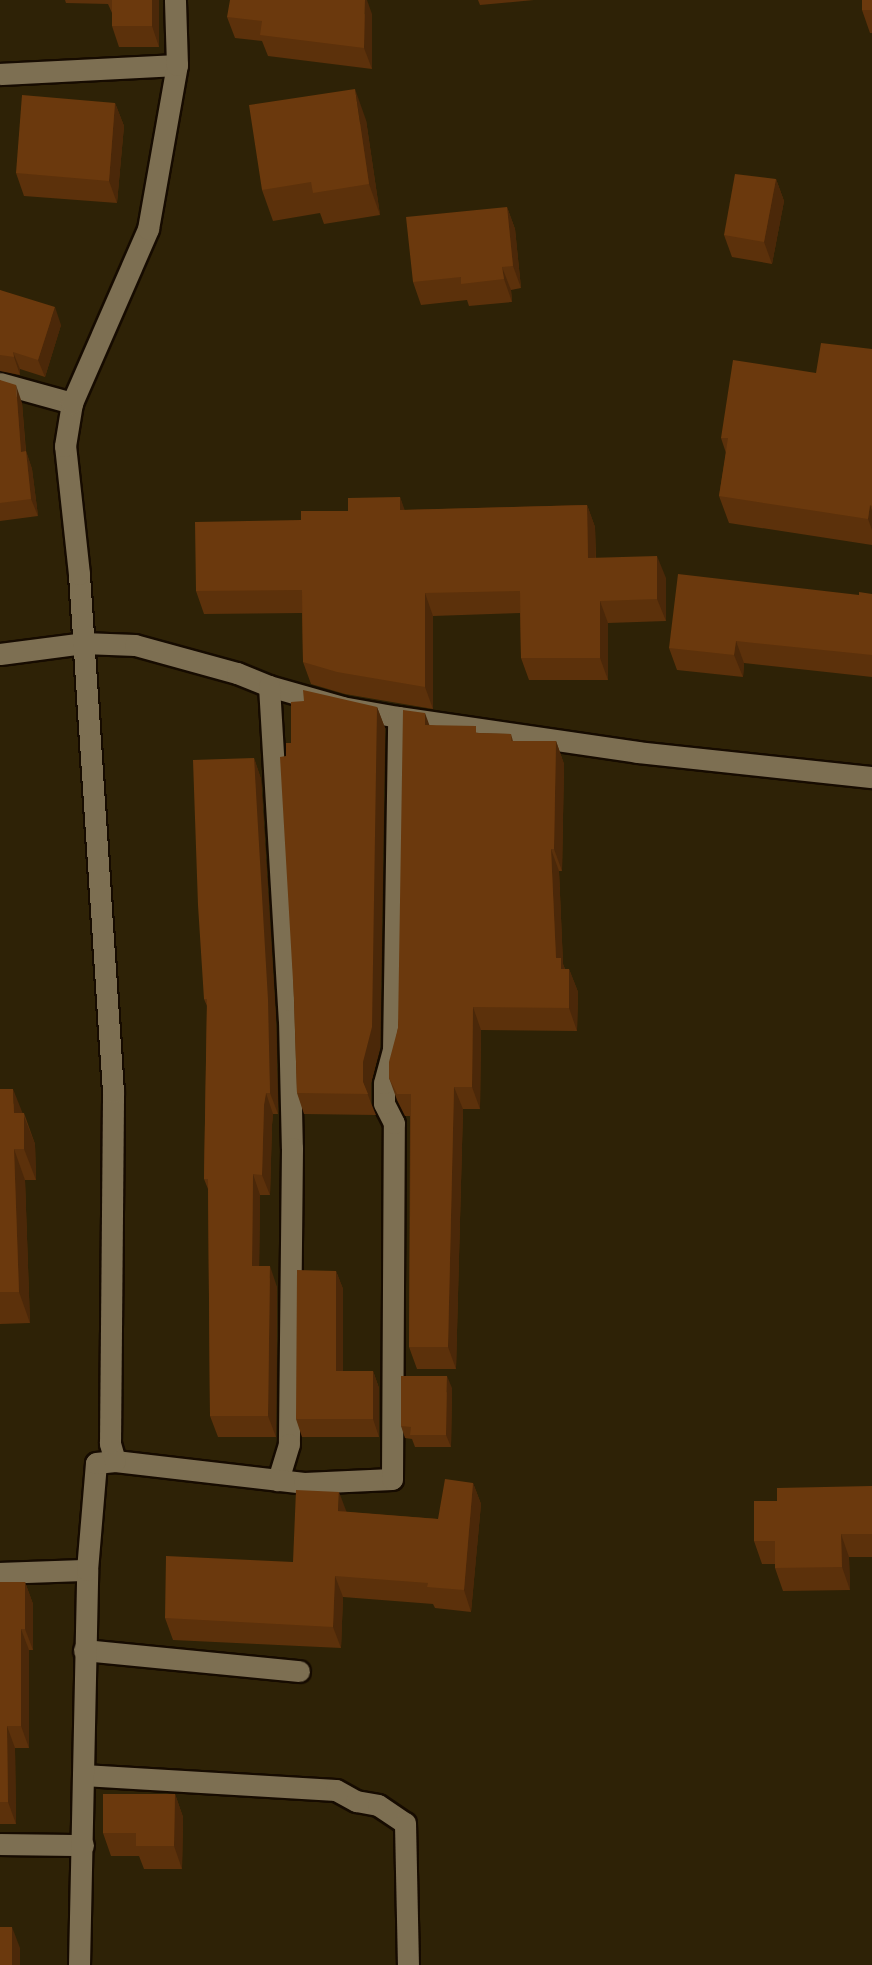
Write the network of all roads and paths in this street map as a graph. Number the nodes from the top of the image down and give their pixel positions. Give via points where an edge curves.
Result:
1 (175, 0) edge
2 (177, 65) junction
3 (0, 74) edge
4 (0, 383) edge
5 (72, 403) junction
6 (83, 643) junction
7 (0, 654) edge
8 (269, 686) junction
9 (398, 717) junction
10 (872, 777) edge
11 (115, 1461) junction
12 (278, 1480) junction
13 (87, 1570) junction
14 (0, 1573) edge
15 (84, 1650) junction
16 (299, 1671) dead end
17 (83, 1775) junction
18 (0, 1844) edge
19 (83, 1845) junction
20 (79, 1965) edge
21 (408, 1965) edge

1 - 2 street
2 - 3 street
2 - 5 street via 148,229
4 - 5 street
5 - 6 street via 65,446
6 - 7 street
6 - 8 street via 135,645
6 - 11 street via 113,1092 110,1443
8 - 9 street
8 - 12 street via 292,1148 289,1444
9 - 10 street via 637,752
9 - 12 street via 393,1050 384,1083 384,1103 394,1123 392,1479
11 - 12 street
11 - 13 street via 96,1463
13 - 14 street
13 - 15 street
15 - 16 street
15 - 17 street
17 - 19 street
17 - 21 street via 336,1790 356,1801 378,1805 405,1823
18 - 19 street
19 - 20 street

